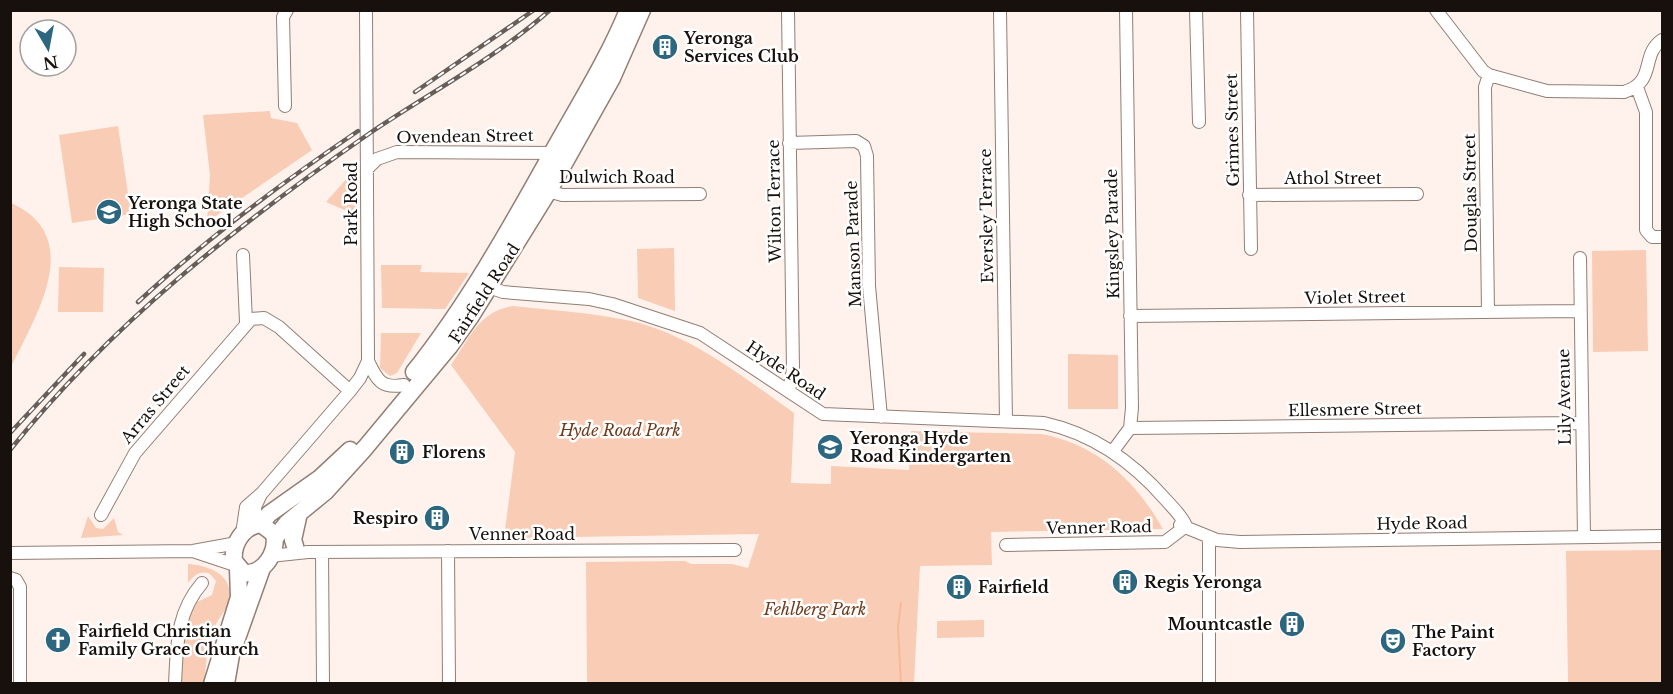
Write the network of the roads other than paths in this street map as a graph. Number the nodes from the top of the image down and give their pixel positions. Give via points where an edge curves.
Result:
1 (287, 10) edge
2 (366, 10) edge
3 (627, 10) edge
4 (642, 10) edge
5 (788, 10) edge
6 (1000, 10) edge
7 (1126, 10) edge
8 (1196, 10) edge
9 (1247, 10) edge
10 (1436, 10) edge
11 (1662, 40) edge
12 (1489, 75) junction
13 (1637, 87) junction
14 (285, 106) dead end
15 (1199, 122) dead end
16 (789, 143) junction
17 (560, 153) junction
18 (368, 168) junction
19 (542, 189) junction
20 (700, 194) dead end
21 (1417, 194) dead end
22 (1249, 195) junction
23 (1662, 237) edge
24 (1251, 249) dead end
25 (243, 255) dead end
26 (1580, 258) dead end
27 (483, 285) junction
28 (1580, 310) junction
29 (1488, 312) junction
30 (1130, 316) junction
31 (246, 322) junction
32 (368, 361) junction
33 (404, 385) junction
34 (350, 391) junction
35 (789, 391) junction
36 (881, 417) junction
37 (1006, 421) junction
38 (1580, 423) junction
39 (1130, 428) junction
40 (1113, 452) junction
41 (299, 513) junction
42 (101, 515) dead end
43 (1185, 526) junction
44 (249, 531) junction
45 (1662, 536) edge
46 (1584, 537) junction
47 (1209, 538) junction
48 (1006, 545) dead end
49 (302, 549) junction
50 (448, 550) junction
51 (735, 550) dead end
52 (193, 551) junction
53 (270, 551) junction
54 (322, 552) junction
55 (10, 553) edge
56 (236, 567) junction
57 (15, 581) edge
58 (202, 583) dead end
59 (175, 683) edge
60 (20, 684) edge
61 (163, 684) edge
62 (212, 684) edge
63 (226, 684) edge
64 (323, 684) edge
65 (449, 684) edge
66 (1209, 684) edge

1 - 14 street via 283,17
2 - 18 street, Park Road
3 - 17 main road, Fairfield Road
4 - 17 main road, Fairfield Road via 612,78
5 - 16 street, Wilton Terrace
6 - 37 street, Eversley Terrace
7 - 30 street, Kingsley Parade
8 - 15 street
9 - 22 street, Grimes Street
10 - 12 street
11 - 13 street via 1654,47 1645,78
12 - 13 street via 1556,92 1624,92
12 - 29 street, Douglas Street via 1485,87
13 - 23 street via 1646,112 1646,230 1652,237
16 - 35 street, Wilton Terrace via 793,369
16 - 36 street, Manson Parade via 856,141 864,146 869,286
17 - 18 street, Ovendean Street via 397,152 377,159
17 - 19 main road, Fairfield Road
18 - 32 street, Park Road
19 - 20 street, Dulwich Road via 562,195
19 - 27 main road, Fairfield Road
21 - 22 street, Athol Street
22 - 24 street, Grimes Street
25 - 31 street
26 - 28 street, Lily Avenue
27 - 33 main road, Fairfield Road
27 - 35 street, Hyde Road via 503,292 589,300 661,319 700,333
27 - 41 main road, Fairfield Road via 450,347 325,492
28 - 29 street, Violet Street
28 - 38 street, Lily Avenue
29 - 30 street, Violet Street
30 - 39 street, Kingsley Parade
31 - 34 street via 264,318 279,327
31 - 42 street, Arras Street via 135,453
32 - 33 street via 381,384
32 - 34 street, Park Road
33 - 44 main road, Fairfield Road via 338,462
34 - 44 street via 262,493
35 - 36 street, Hyde Road via 823,414
36 - 37 street, Hyde Road
37 - 40 street, Hyde Road via 1067,428
38 - 39 street, Ellesmere Street
38 - 46 street, Lily Avenue
39 - 40 street
40 - 43 street, Hyde Road via 1145,479 1169,515
41 - 49 main road via 293,538
41 - 53 main road, Fairfield Road
43 - 47 street, Hyde Road
43 - 48 street, Venner Road via 1165,542
44 - 52 street
44 - 53 main road via 271,529
44 - 56 main road via 233,556
45 - 46 street, Hyde Road
46 - 47 street, Hyde Road via 1240,542
47 - 66 street
49 - 53 street, Venner Road
49 - 54 street, Venner Road
50 - 51 street, Venner Road
50 - 54 street, Venner Road
50 - 65 street
52 - 55 street
52 - 56 street
53 - 56 main road via 248,574
53 - 63 main road, Fairfield Road via 231,655
54 - 64 street
56 - 62 main road via 237,603
57 - 60 street
58 - 59 street via 188,601 180,622
59 - 61 street

